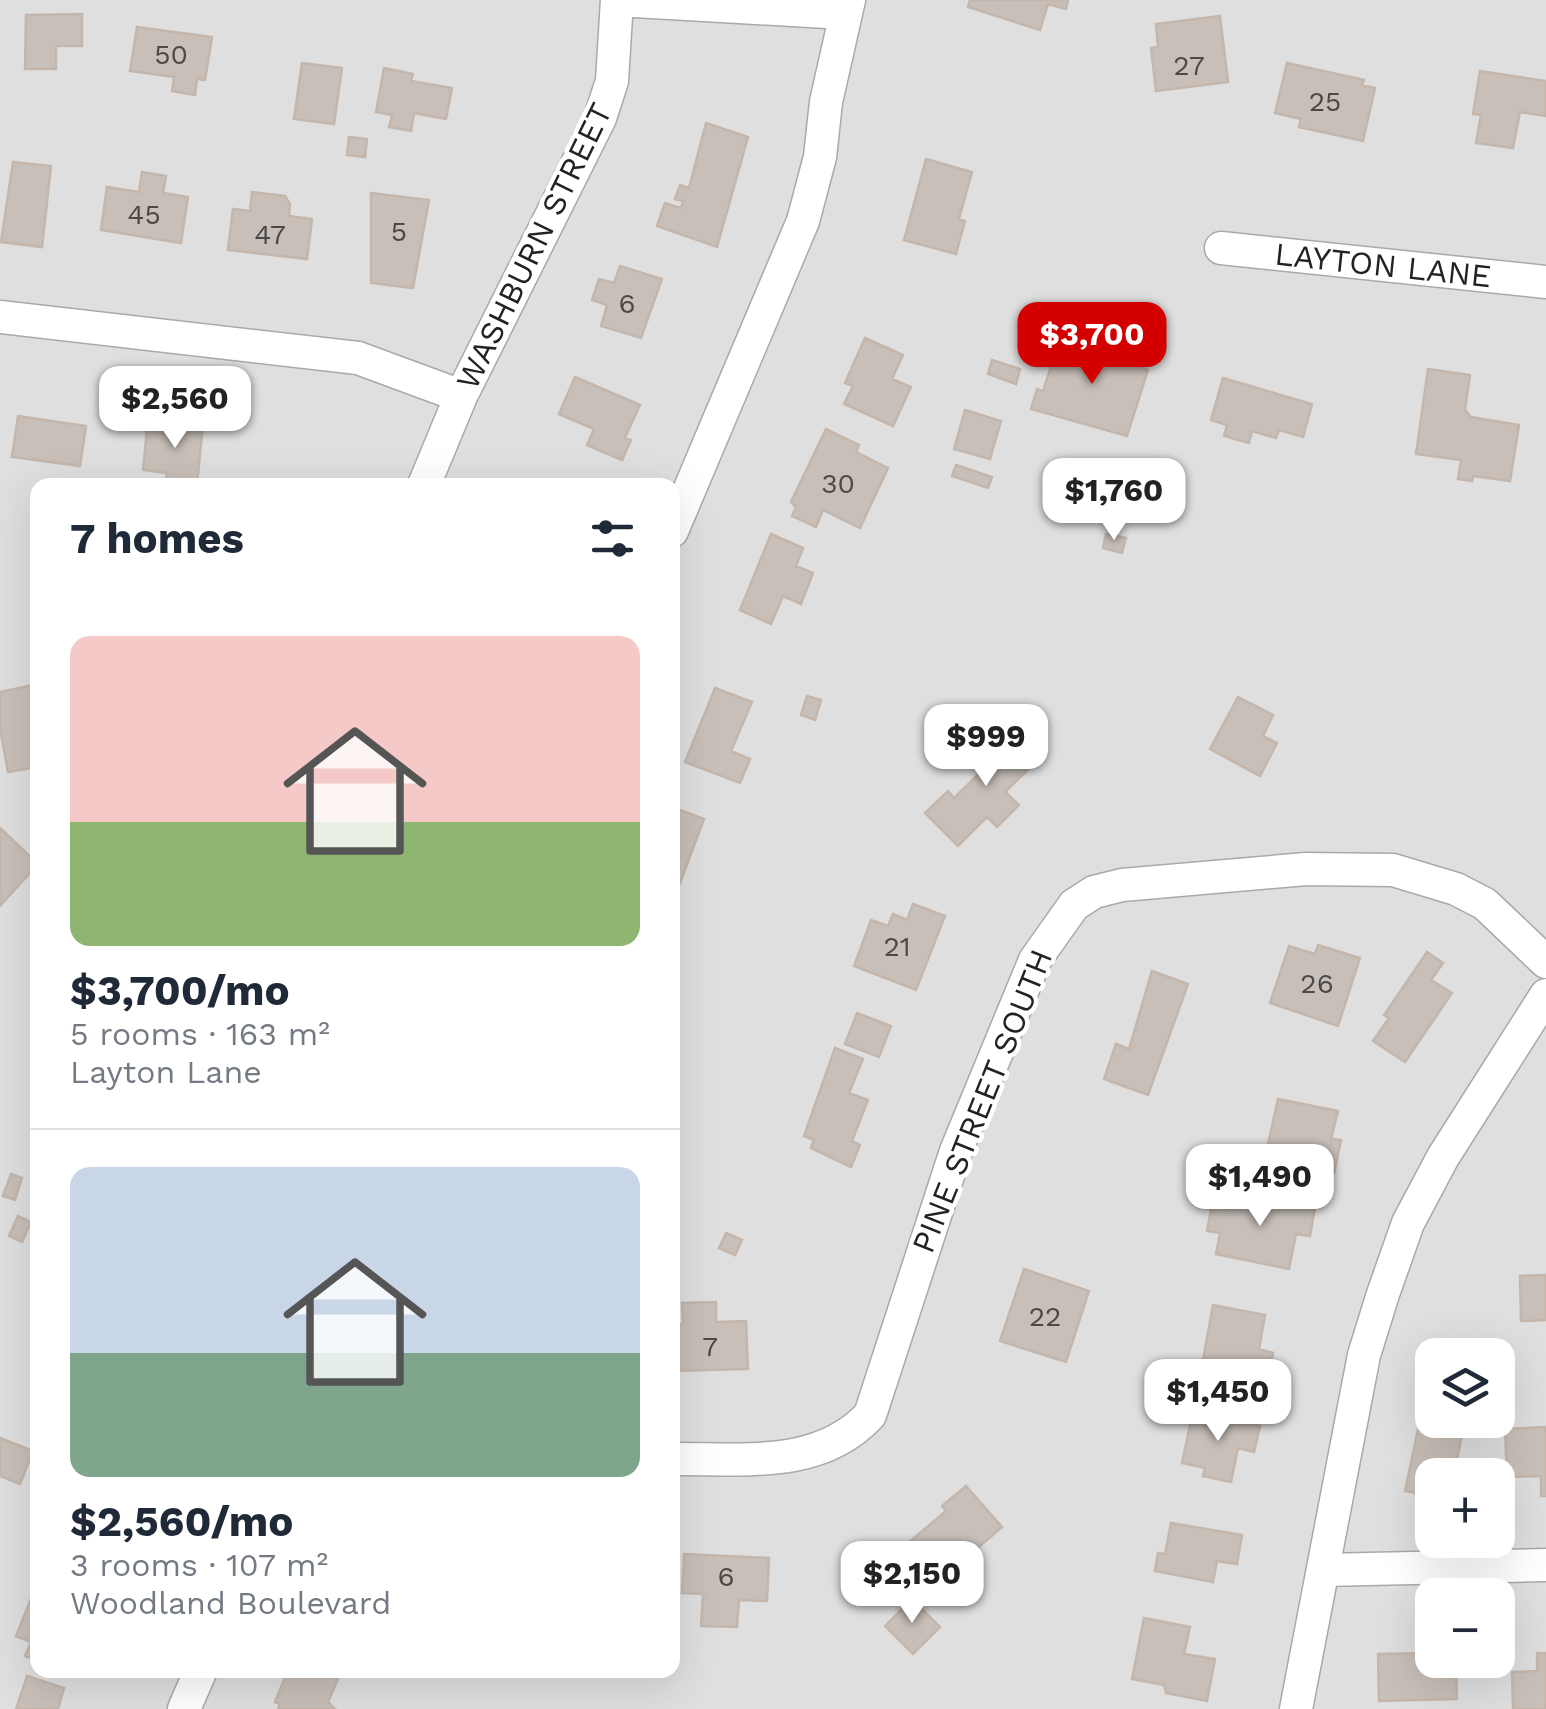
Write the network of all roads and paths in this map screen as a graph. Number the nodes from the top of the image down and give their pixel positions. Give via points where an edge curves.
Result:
1 (617, 0) edge
2 (847, 6) edge
3 (1221, 248) dead end
4 (1546, 282) edge
5 (0, 317) edge
6 (461, 396) junction
7 (427, 478) edge
8 (680, 512) edge
9 (1546, 962) edge
10 (1546, 995) edge
11 (680, 1460) edge
12 (1546, 1564) edge
13 (1324, 1570) junction
14 (198, 1678) edge
15 (184, 1709) edge
16 (1296, 1709) edge

1 - 2 street
1 - 6 street, WASHBURN STREET via 612,80 600,118
2 - 8 street via 802,221
3 - 4 street, LAYTON LANE
5 - 6 street via 358,358
6 - 7 street, WASHBURN STREET
9 - 11 street, PINE STREET SOUTH via 1485,904 1393,870 1222,875 1094,892 1074,906 1035,960 956,1151 870,1415 852,1435 808,1454
10 - 13 street via 1408,1223 1364,1355
12 - 13 street
13 - 16 street
14 - 15 street

